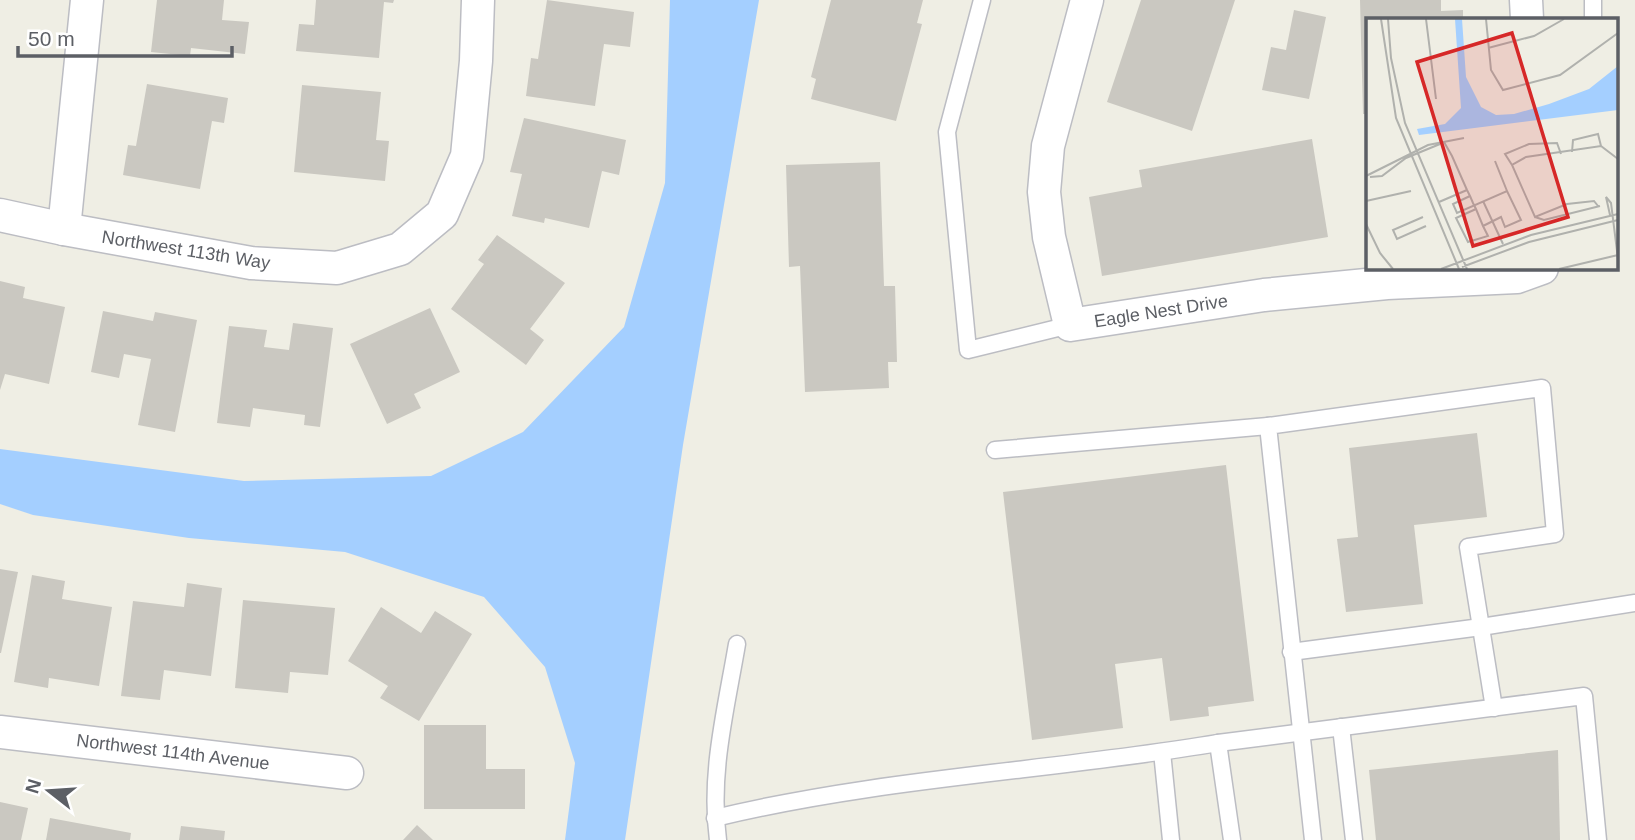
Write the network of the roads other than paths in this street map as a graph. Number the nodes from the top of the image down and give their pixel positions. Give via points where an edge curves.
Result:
1 (87, 0) edge
2 (478, 0) edge
3 (982, 0) edge
4 (1087, 0) edge
5 (1526, 0) edge
6 (1593, 0) edge
7 (1527, 18) edge
8 (1593, 18) edge
9 (0, 215) edge
10 (64, 229) junction
11 (1536, 270) edge
12 (1070, 325) junction
13 (1268, 426) junction
14 (995, 450) dead end
15 (1635, 603) edge
16 (1481, 627) junction
17 (737, 644) dead end
18 (1292, 652) junction
19 (1494, 708) junction
20 (1341, 727) junction
21 (0, 732) edge
22 (1300, 733) junction
23 (1218, 743) junction
24 (1162, 752) junction
25 (347, 773) dead end
26 (715, 818) junction
27 (710, 840) edge
28 (718, 840) edge
29 (1171, 840) edge
30 (1232, 840) edge
31 (1313, 840) edge
32 (1354, 840) edge
33 (1598, 840) edge

1 - 10 street
2 - 10 street, Northwest 113th Way via 467,156 442,214 400,248 337,268 251,263
3 - 12 lane via 947,132 968,350
4 - 12 street, Eagle Nest Drive via 1048,146 1044,192 1049,237
5 - 7 street
6 - 8 lane
9 - 10 street, Northwest 113th Way
11 - 12 street, Eagle Nest Drive via 1517,277 1264,295
13 - 14 lane
13 - 16 lane via 1542,388 1555,534 1468,547
13 - 18 lane
15 - 16 lane
16 - 18 lane
16 - 19 lane
17 - 26 lane via 715,776
18 - 22 lane
19 - 20 lane
19 - 33 lane via 1584,696
20 - 22 lane
20 - 32 lane
21 - 25 street, Northwest 114th Avenue
22 - 23 lane
22 - 31 lane
23 - 24 lane
23 - 30 lane
24 - 26 lane via 852,790
24 - 29 lane
26 - 27 lane
26 - 28 lane

